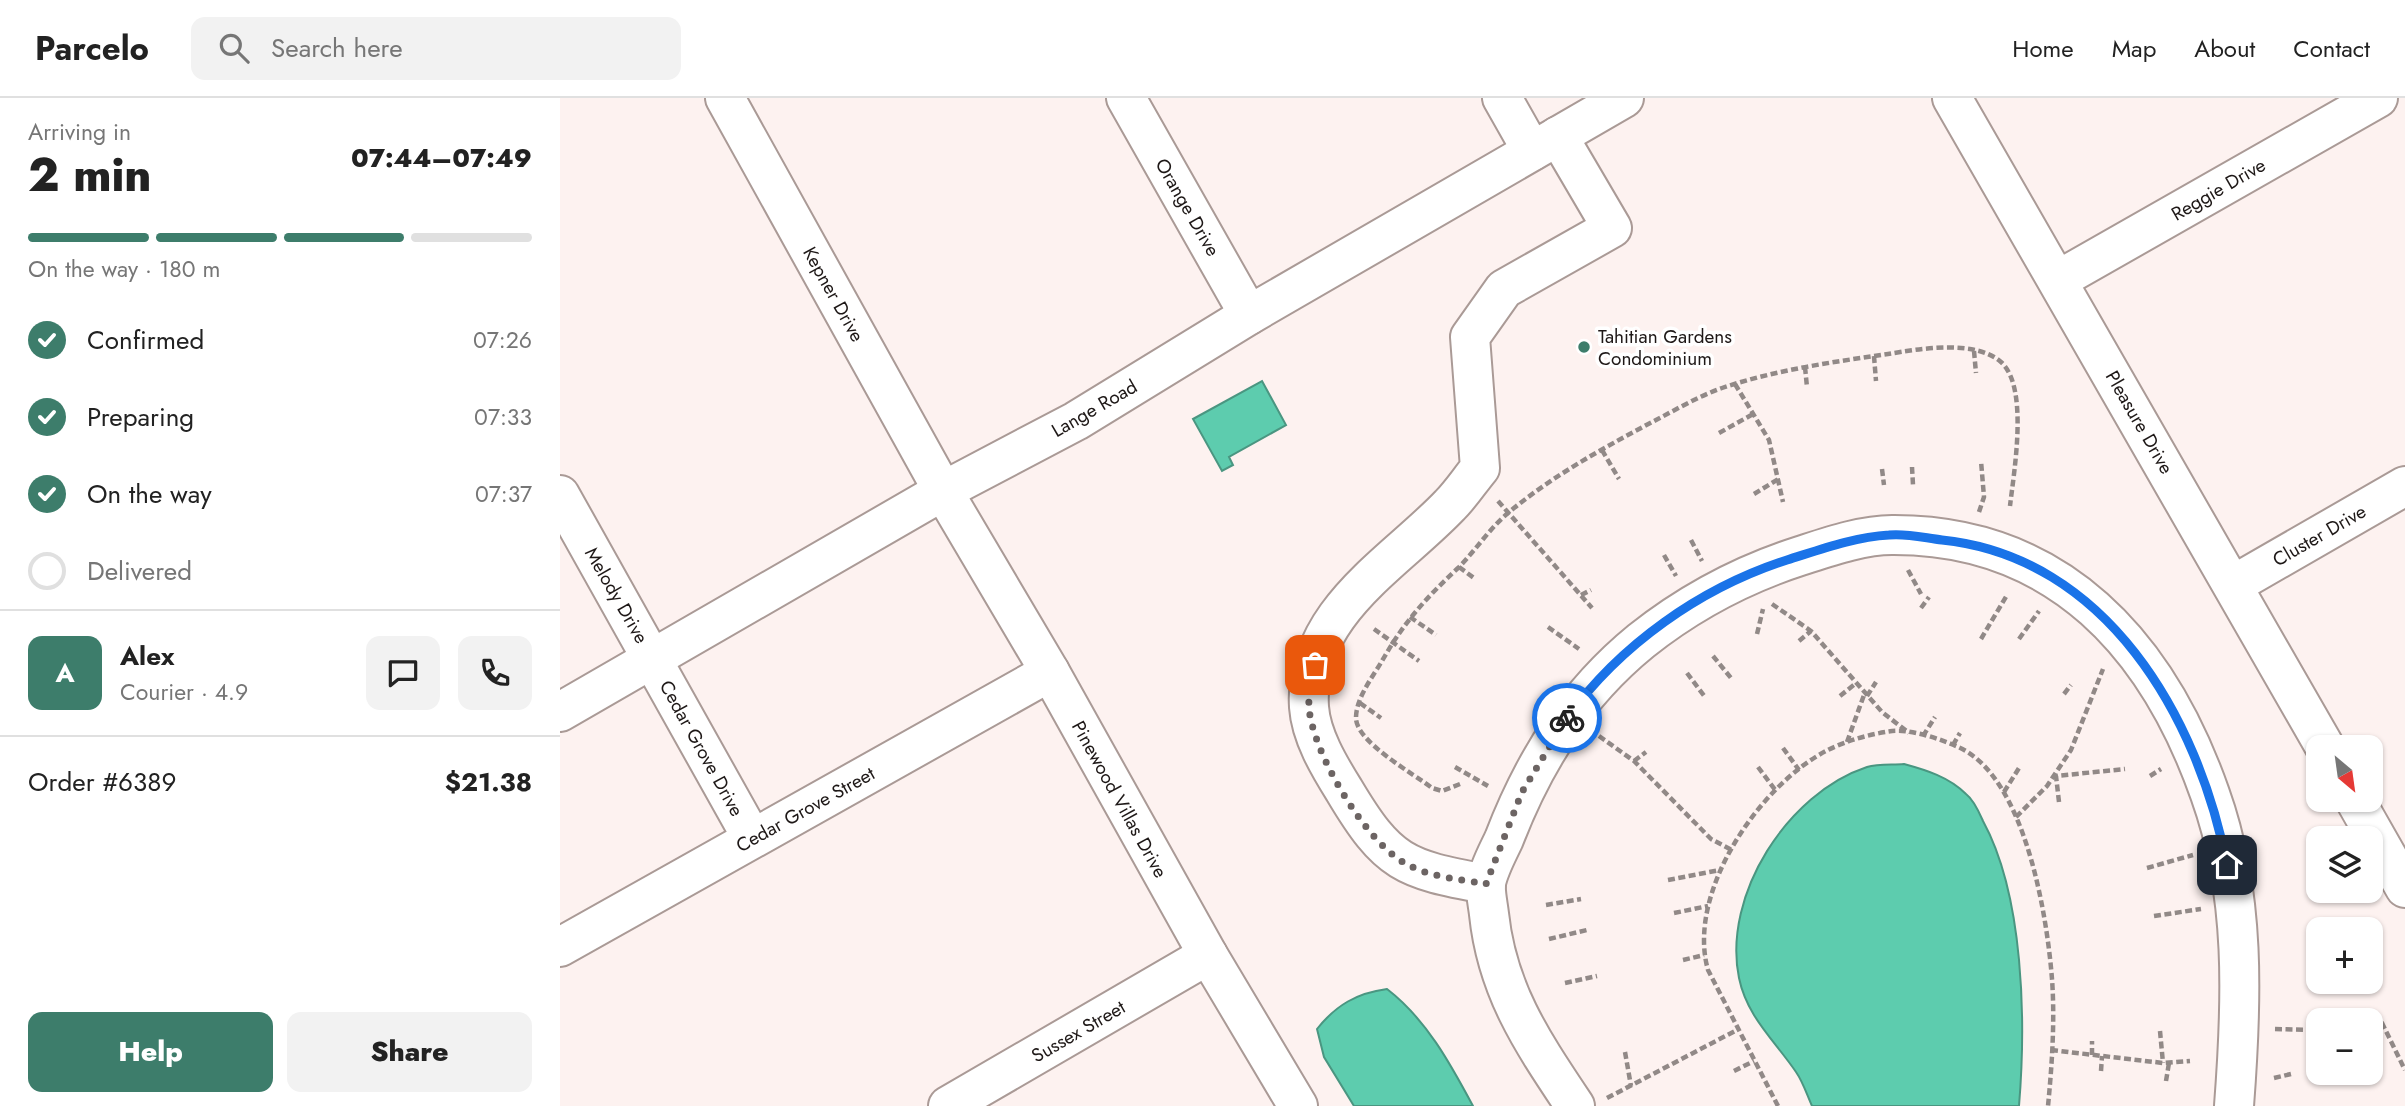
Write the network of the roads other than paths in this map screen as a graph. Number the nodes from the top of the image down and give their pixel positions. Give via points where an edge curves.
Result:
1 (725, 98) edge
2 (1126, 98) edge
3 (1502, 98) edge
4 (1624, 98) edge
5 (1952, 98) edge
6 (2378, 98) edge
7 (1545, 144) junction
8 (2058, 280) junction
9 (1250, 315) junction
10 (2405, 486) edge
11 (943, 491) junction
12 (560, 495) edge
13 (2233, 585) junction
14 (653, 658) junction
15 (1050, 671) junction
16 (560, 712) edge
17 (2318, 735) edge
18 (2362, 812) edge
19 (752, 838) junction
20 (1486, 884) junction
21 (2405, 888) edge
22 (560, 947) edge
23 (1208, 956) junction
24 (1588, 1103) edge
25 (948, 1106) edge
26 (1298, 1106) edge
27 (2234, 1106) edge

1 - 11 street, Kepner Drive
2 - 9 street, Orange Drive
3 - 7 street
4 - 7 street, Lange Road
5 - 8 street, Pleasure Drive
6 - 8 street, Reggie Drive
7 - 9 street, Lange Road
7 - 20 street via 1612,228 1504,289 1470,337 1480,468 1451,505 1343,606 1324,638 1309,708 1326,761 1386,850 1424,872
8 - 13 street, Pleasure Drive
9 - 11 street, Lange Road via 1076,421
10 - 13 street, Cluster Drive
11 - 14 street, Lange Road
11 - 15 street, Pinewood Villas Drive
12 - 14 street, Melody Drive
13 - 17 street, Pleasure Drive
14 - 16 street, Lange Road
14 - 19 street, Cedar Grove Drive
15 - 19 street, Cedar Grove Street
15 - 23 street, Pinewood Villas Drive
18 - 21 street
19 - 22 street, Cedar Grove Street
20 - 24 street via 1492,941 1514,1010
20 - 27 street via 1522,792 1570,713 1624,655 1670,618 1706,595 1765,568 1828,547 1890,534 1970,543 2027,562 2073,589 2110,621 2167,699 2192,751 2211,796 2223,845 2240,950
23 - 25 street, Sussex Street
23 - 26 street, Pinewood Villas Drive

